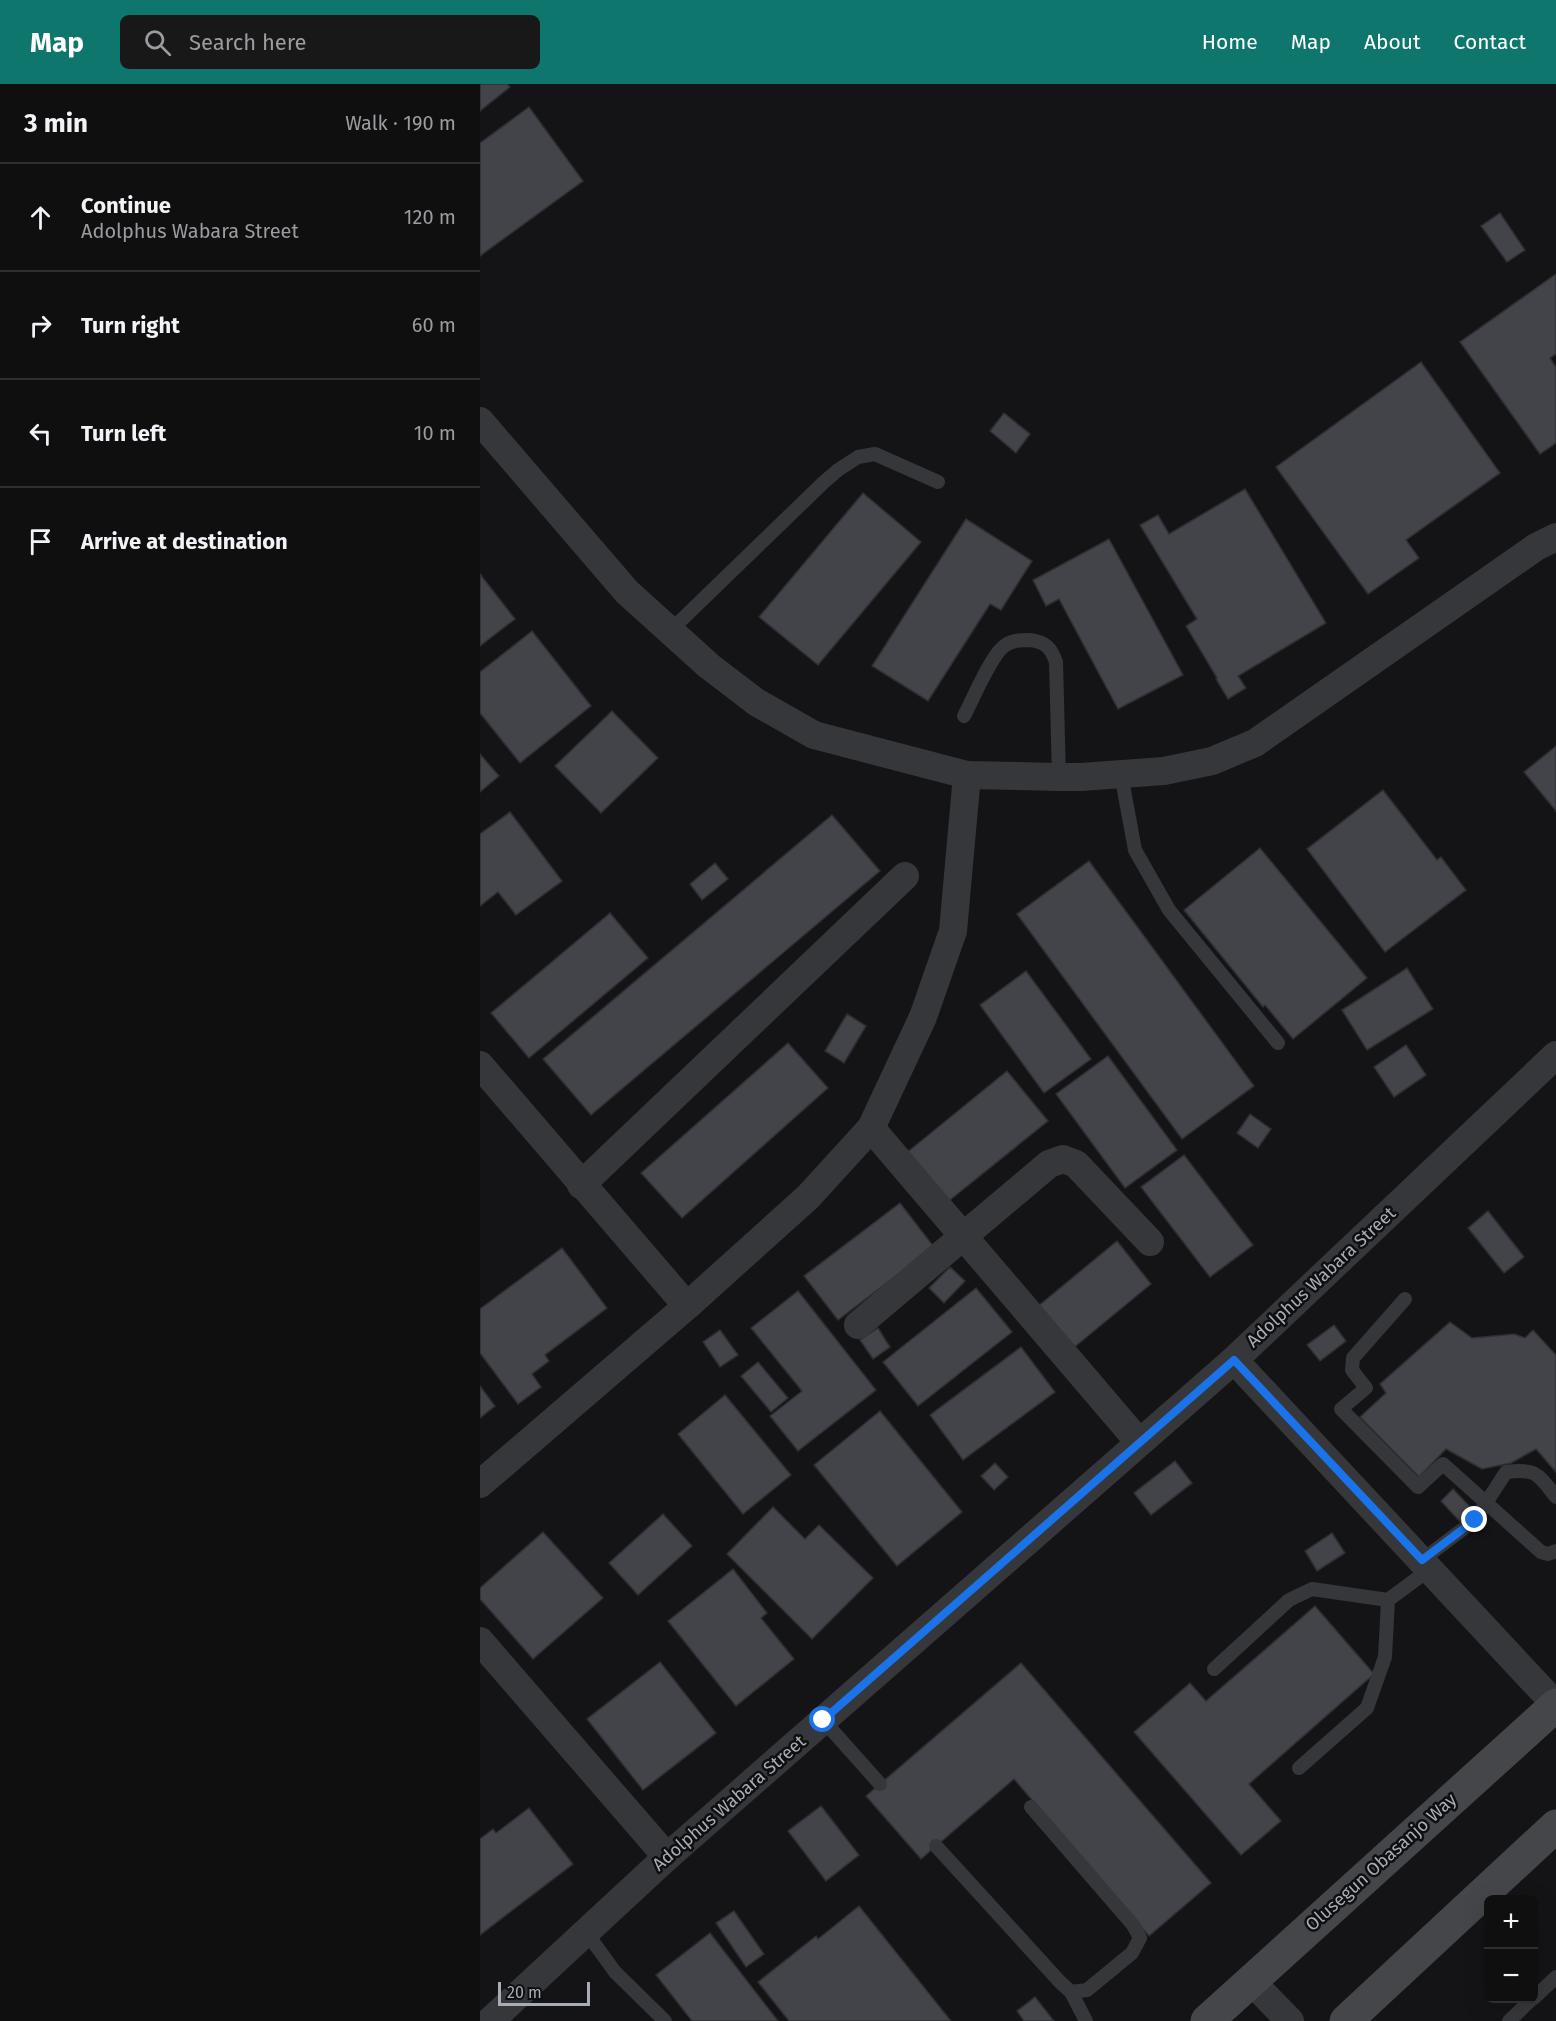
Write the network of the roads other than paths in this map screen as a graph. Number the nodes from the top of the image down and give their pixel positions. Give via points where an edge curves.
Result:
1 (480, 421) edge
2 (938, 482) dead end
3 (1556, 537) edge
4 (670, 630) junction
5 (964, 716) dead end
6 (1121, 774) junction
7 (967, 775) junction
8 (1059, 777) junction
9 (906, 876) dead end
10 (1278, 1043) dead end
11 (1556, 1055) edge
12 (480, 1065) edge
13 (871, 1128) junction
14 (581, 1185) junction
15 (962, 1235) junction
16 (1150, 1242) dead end
17 (1405, 1299) dead end
18 (687, 1306) junction
19 (858, 1325) dead end
20 (1234, 1360) junction
21 (1139, 1443) junction
22 (480, 1484) edge
23 (1556, 1497) edge
24 (1488, 1502) junction
25 (1556, 1551) edge
26 (1426, 1564) junction
27 (1388, 1600) junction
28 (480, 1641) edge
29 (1214, 1669) dead end
30 (1556, 1705) edge
31 (823, 1720) junction
32 (1299, 1768) dead end
33 (880, 1784) dead end
34 (1031, 1807) dead end
35 (1556, 1826) edge
36 (936, 1846) dead end
37 (667, 1857) junction
38 (586, 1932) junction
39 (1556, 1977) edge
40 (1251, 1980) junction
41 (1071, 1992) junction
42 (1538, 1993) edge
43 (1528, 2003) edge
44 (490, 2021) edge
45 (664, 2021) edge
46 (1086, 2021) edge
47 (1207, 2021) edge
48 (1290, 2021) edge
49 (1346, 2021) edge
50 (1509, 2021) edge

1 - 4 street via 627,592
2 - 4 lane via 875,454 858,457 824,482
3 - 6 street via 1536,547 1255,743 1212,761 1164,771
4 - 7 street via 756,702 814,735
5 - 8 lane via 1004,647 1018,640 1038,641 1051,649 1056,662
6 - 8 street
6 - 10 lane via 1135,850 1169,910
7 - 8 street
7 - 13 street via 953,931 923,1017
9 - 14 street
11 - 20 street, Adolphus Wabara Street
12 - 14 street
13 - 15 street
13 - 18 street via 808,1197
14 - 18 street
15 - 16 street via 1048,1164 1063,1159 1076,1164
15 - 19 street
15 - 21 street
17 - 24 lane via 1353,1358 1352,1370 1366,1388 1341,1409 1418,1487 1443,1464
18 - 22 street
20 - 21 street, Adolphus Wabara Street
20 - 26 street
21 - 31 street, Adolphus Wabara Street
23 - 24 lane via 1540,1478 1525,1469 1506,1472
24 - 25 lane via 1541,1552
24 - 26 lane via 1475,1520
26 - 27 lane
26 - 30 street
27 - 29 lane via 1312,1588 1289,1600
27 - 32 lane via 1385,1657 1367,1708
28 - 37 street
30 - 40 main road, Olusegun Obasanjo Way
31 - 33 lane
31 - 37 street, Adolphus Wabara Street
34 - 41 lane via 1140,1938 1132,1953 1087,1990
35 - 49 main road
36 - 41 lane
37 - 38 street, Adolphus Wabara Street
38 - 44 street, Adolphus Wabara Street
38 - 45 lane via 615,1972
39 - 42 lane
40 - 47 main road, Olusegun Obasanjo Way
40 - 48 street
41 - 46 lane
43 - 50 lane

